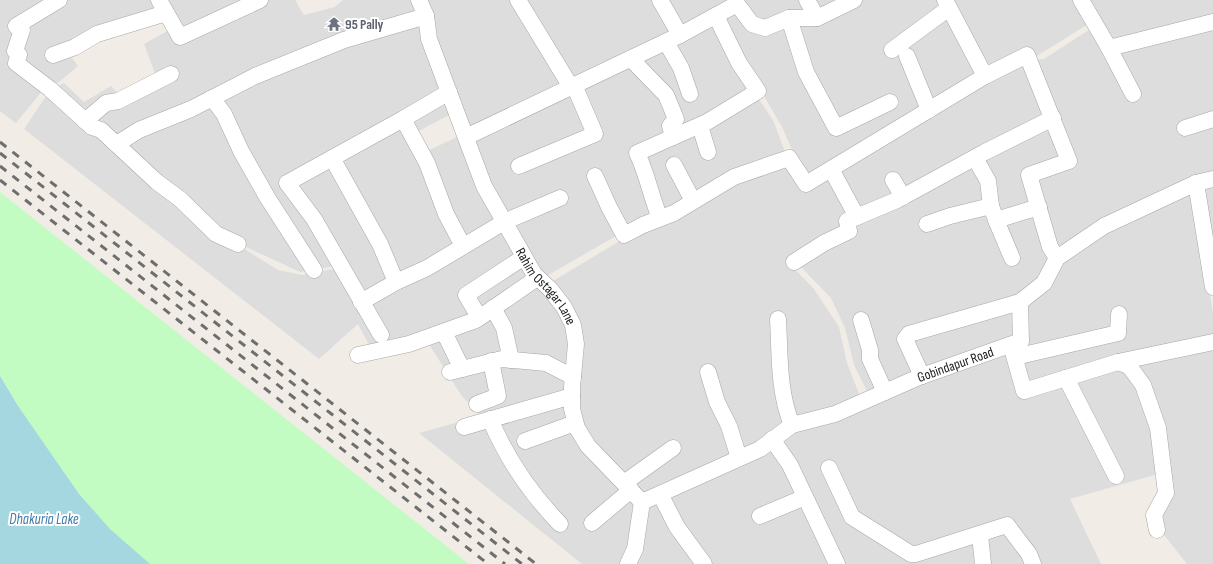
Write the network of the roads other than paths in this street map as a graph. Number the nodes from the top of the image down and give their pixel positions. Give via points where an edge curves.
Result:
1 (59, 0) edge
2 (260, 0) edge
3 (419, 0) edge
4 (518, 0) edge
5 (660, 0) edge
6 (807, 0) edge
7 (854, 0) edge
8 (1081, 0) edge
9 (947, 4) edge
10 (162, 6) edge
11 (426, 16) junction
12 (716, 16) junction
13 (789, 18) junction
14 (817, 18) junction
15 (1213, 22) edge
16 (680, 35) junction
17 (666, 42) junction
18 (1108, 48) junction
19 (892, 50) dead end
20 (53, 55) dead end
21 (907, 56) dead end
22 (631, 59) junction
23 (171, 74) dead end
24 (985, 76) junction
25 (573, 86) junction
26 (449, 92) junction
27 (690, 94) dead end
28 (1133, 94) dead end
29 (212, 98) junction
30 (890, 102) dead end
31 (929, 110) junction
32 (1053, 118) junction
33 (404, 119) junction
34 (1213, 119) edge
35 (85, 121) junction
36 (700, 126) junction
37 (1185, 128) dead end
38 (466, 137) junction
39 (673, 137) junction
40 (117, 144) junction
41 (708, 152) dead end
42 (332, 158) junction
43 (975, 158) junction
44 (674, 165) dead end
45 (519, 166) dead end
46 (831, 169) junction
47 (595, 176) dead end
48 (1213, 179) edge
49 (893, 180) dead end
50 (1196, 183) junction
51 (903, 197) junction
52 (560, 198) dead end
53 (693, 201) junction
54 (1039, 207) junction
55 (994, 213) junction
56 (857, 217) junction
57 (660, 218) junction
58 (504, 222) junction
59 (927, 224) dead end
60 (238, 244) dead end
61 (464, 246) junction
62 (524, 257) junction
63 (1012, 258) dead end
64 (1057, 258) junction
65 (794, 262) dead end
66 (314, 270) dead end
67 (537, 278) junction
68 (396, 282) junction
69 (1213, 287) edge
70 (361, 302) junction
71 (1020, 302) junction
72 (493, 308) junction
73 (1119, 314) dead end
74 (479, 317) junction
75 (778, 319) dead end
76 (861, 320) dead end
77 (444, 332) junction
78 (381, 335) dead end
79 (1213, 342) edge
80 (1013, 351) junction
81 (358, 355) dead end
82 (511, 360) junction
83 (491, 362) junction
84 (1118, 362) junction
85 (708, 372) dead end
86 (922, 376) junction
87 (573, 377) junction
88 (1066, 378) junction
89 (884, 392) junction
90 (572, 396) junction
91 (477, 404) dead end
92 (490, 420) junction
93 (575, 422) junction
94 (792, 425) junction
95 (464, 427) dead end
96 (772, 439) junction
97 (525, 441) dead end
98 (674, 448) dead end
99 (739, 458) junction
100 (829, 468) dead end
101 (1116, 476) dead end
102 (628, 487) junction
103 (660, 494) junction
104 (805, 498) junction
105 (642, 502) junction
106 (760, 516) dead end
107 (592, 523) dead end
108 (560, 524) dead end
109 (1157, 530) dead end
110 (980, 534) junction
111 (910, 559) edge
112 (628, 564) edge
113 (704, 564) edge
114 (837, 564) edge
115 (983, 564) edge
116 (1033, 564) edge

1 - 35 street via 19,28 15,50 19,55 16,63
2 - 10 street via 180,37
3 - 11 street, Rahim Ostagar Lane
4 - 25 street
5 - 16 street
6 - 14 street
7 - 14 street
8 - 18 street
9 - 19 street
9 - 24 street
10 - 20 street
11 - 26 street, Rahim Ostagar Lane via 428,39
11 - 29 street via 344,40 255,76
12 - 13 street via 737,4 752,24 765,28
12 - 16 street
12 - 36 street via 739,63 758,91
13 - 14 street
13 - 30 street via 806,72 836,128
15 - 18 street
16 - 17 street
17 - 22 street
17 - 27 street via 681,68
18 - 28 street
21 - 31 street
22 - 25 street
22 - 39 street via 666,94 676,119 670,126
23 - 35 street via 118,102 106,104
24 - 31 street
24 - 32 street via 1027,55
25 - 38 street
25 - 45 street via 595,134
26 - 33 street
26 - 38 street, Rahim Ostagar Lane
29 - 40 street via 138,130
29 - 66 street via 224,114 267,197
31 - 46 street
32 - 43 street
32 - 54 street via 1069,161 1030,175
33 - 42 street
33 - 61 street via 427,163 446,214
34 - 37 street
35 - 40 street via 101,130
36 - 39 street
36 - 41 street
38 - 58 street, Rahim Ostagar Lane via 484,186
39 - 57 street via 637,153
40 - 60 street via 216,234
42 - 68 street via 380,244
42 - 70 street via 287,183 314,219
43 - 51 street
43 - 55 street via 988,181
44 - 53 street
46 - 53 street via 806,184 789,158 734,177
46 - 56 street
47 - 57 street via 624,235
48 - 50 street
49 - 51 street
50 - 64 street via 1104,226
50 - 69 street
51 - 56 street
52 - 58 street
53 - 57 street
54 - 55 street
54 - 64 street via 1050,247
55 - 59 street via 950,216
55 - 63 street
56 - 65 street via 847,221 849,230
58 - 61 street
58 - 62 street, Rahim Ostagar Lane
61 - 68 street via 427,268
62 - 67 street, Rahim Ostagar Lane
62 - 74 street via 466,295
64 - 71 street via 1044,283
67 - 72 street
67 - 87 street, Rahim Ostagar Lane via 550,289 564,307 573,325 576,344
68 - 70 street
70 - 78 street
71 - 80 street, Gobindapur Road via 1021,341
71 - 86 street via 909,334 905,339
72 - 74 street
72 - 82 street via 504,328
73 - 80 street via 1118,333
74 - 77 street
75 - 94 street via 781,383
76 - 89 street via 870,350 870,359
77 - 81 street via 409,344
77 - 83 street via 456,371
79 - 84 street
80 - 86 street, Gobindapur Road
80 - 88 street via 1024,391
82 - 83 street via 502,358
82 - 87 street via 546,363
83 - 91 street via 498,396
84 - 88 street
84 - 109 street via 1129,366 1143,385 1158,428 1166,493 1154,515
85 - 99 street
86 - 89 street, Gobindapur Road
87 - 90 street, Rahim Ostagar Lane
88 - 101 street
89 - 94 street, Gobindapur Road via 835,414
90 - 92 street
90 - 93 street, Rahim Ostagar Lane
92 - 95 street
92 - 108 street via 516,470 541,504
93 - 97 street
93 - 102 street, Rahim Ostagar Lane via 588,446
94 - 96 street, Gobindapur Road
96 - 99 street, Gobindapur Road
96 - 104 street via 790,465
98 - 102 street
99 - 103 street, Gobindapur Road
100 - 111 street via 852,516
102 - 105 street, Rahim Ostagar Lane
102 - 107 street
103 - 105 street, Gobindapur Road
103 - 113 street via 677,527
104 - 106 street
104 - 114 street
105 - 112 street via 636,549
110 - 111 street via 916,554
110 - 115 street
110 - 116 street via 1007,525 1029,554

